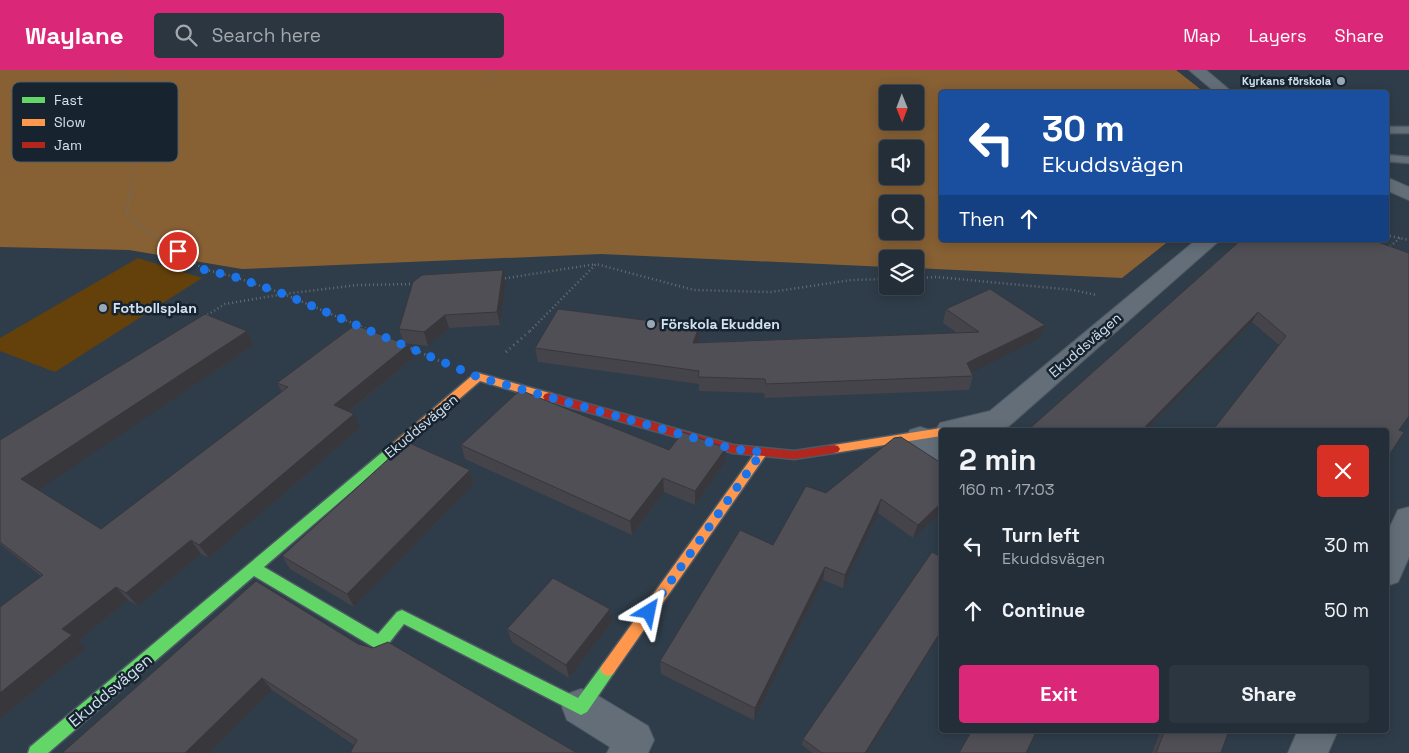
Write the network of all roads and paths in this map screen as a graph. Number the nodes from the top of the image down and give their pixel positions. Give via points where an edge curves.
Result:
1 (116, 70) edge
2 (497, 70) edge
3 (1197, 70) edge
4 (120, 82) edge
5 (483, 85) dead end
6 (1222, 90) edge
7 (1389, 130) edge
8 (1409, 130) edge
9 (1389, 158) edge
10 (1409, 160) edge
11 (132, 162) edge
12 (1389, 184) edge
13 (1409, 194) edge
14 (1389, 236) edge
15 (1400, 238) junction
16 (1409, 240) edge
17 (1207, 242) edge
18 (1381, 255) edge
19 (596, 264) junction
20 (924, 278) edge
21 (494, 279) edge
22 (879, 279) edge
23 (420, 284) edge
24 (284, 294) junction
25 (1134, 304) junction
26 (200, 320) edge
27 (381, 336) edge
28 (398, 343) edge
29 (478, 377) junction
30 (959, 428) edge
31 (934, 441) edge
32 (762, 452) junction
33 (1409, 519) edge
34 (1389, 565) edge
35 (253, 568) junction
36 (582, 708) junction
37 (1317, 733) edge
38 (36, 753) edge
39 (627, 753) edge
40 (1308, 753) edge

1 - 4 path
2 - 5 path
3 - 6 street
7 - 8 lane
9 - 10 lane
11 - 24 path via 135,164 126,215 202,269
12 - 13 street
14 - 15 path
15 - 16 path
15 - 18 path
17 - 25 street, Ekuddsvägen
19 - 21 path
19 - 22 path via 694,290 772,292 851,280
19 - 29 path via 542,320
20 - 25 path via 1073,290
23 - 24 path via 358,285
24 - 26 path via 225,304
24 - 27 path
25 - 30 street, Ekuddsvägen via 999,419
28 - 29 path
29 - 32 street via 733,449
29 - 35 street, Ekuddsvägen
31 - 32 street via 794,456
32 - 36 street
33 - 34 street
35 - 36 street via 380,643 402,616
35 - 38 street, Ekuddsvägen
36 - 39 street via 634,740
37 - 40 street

